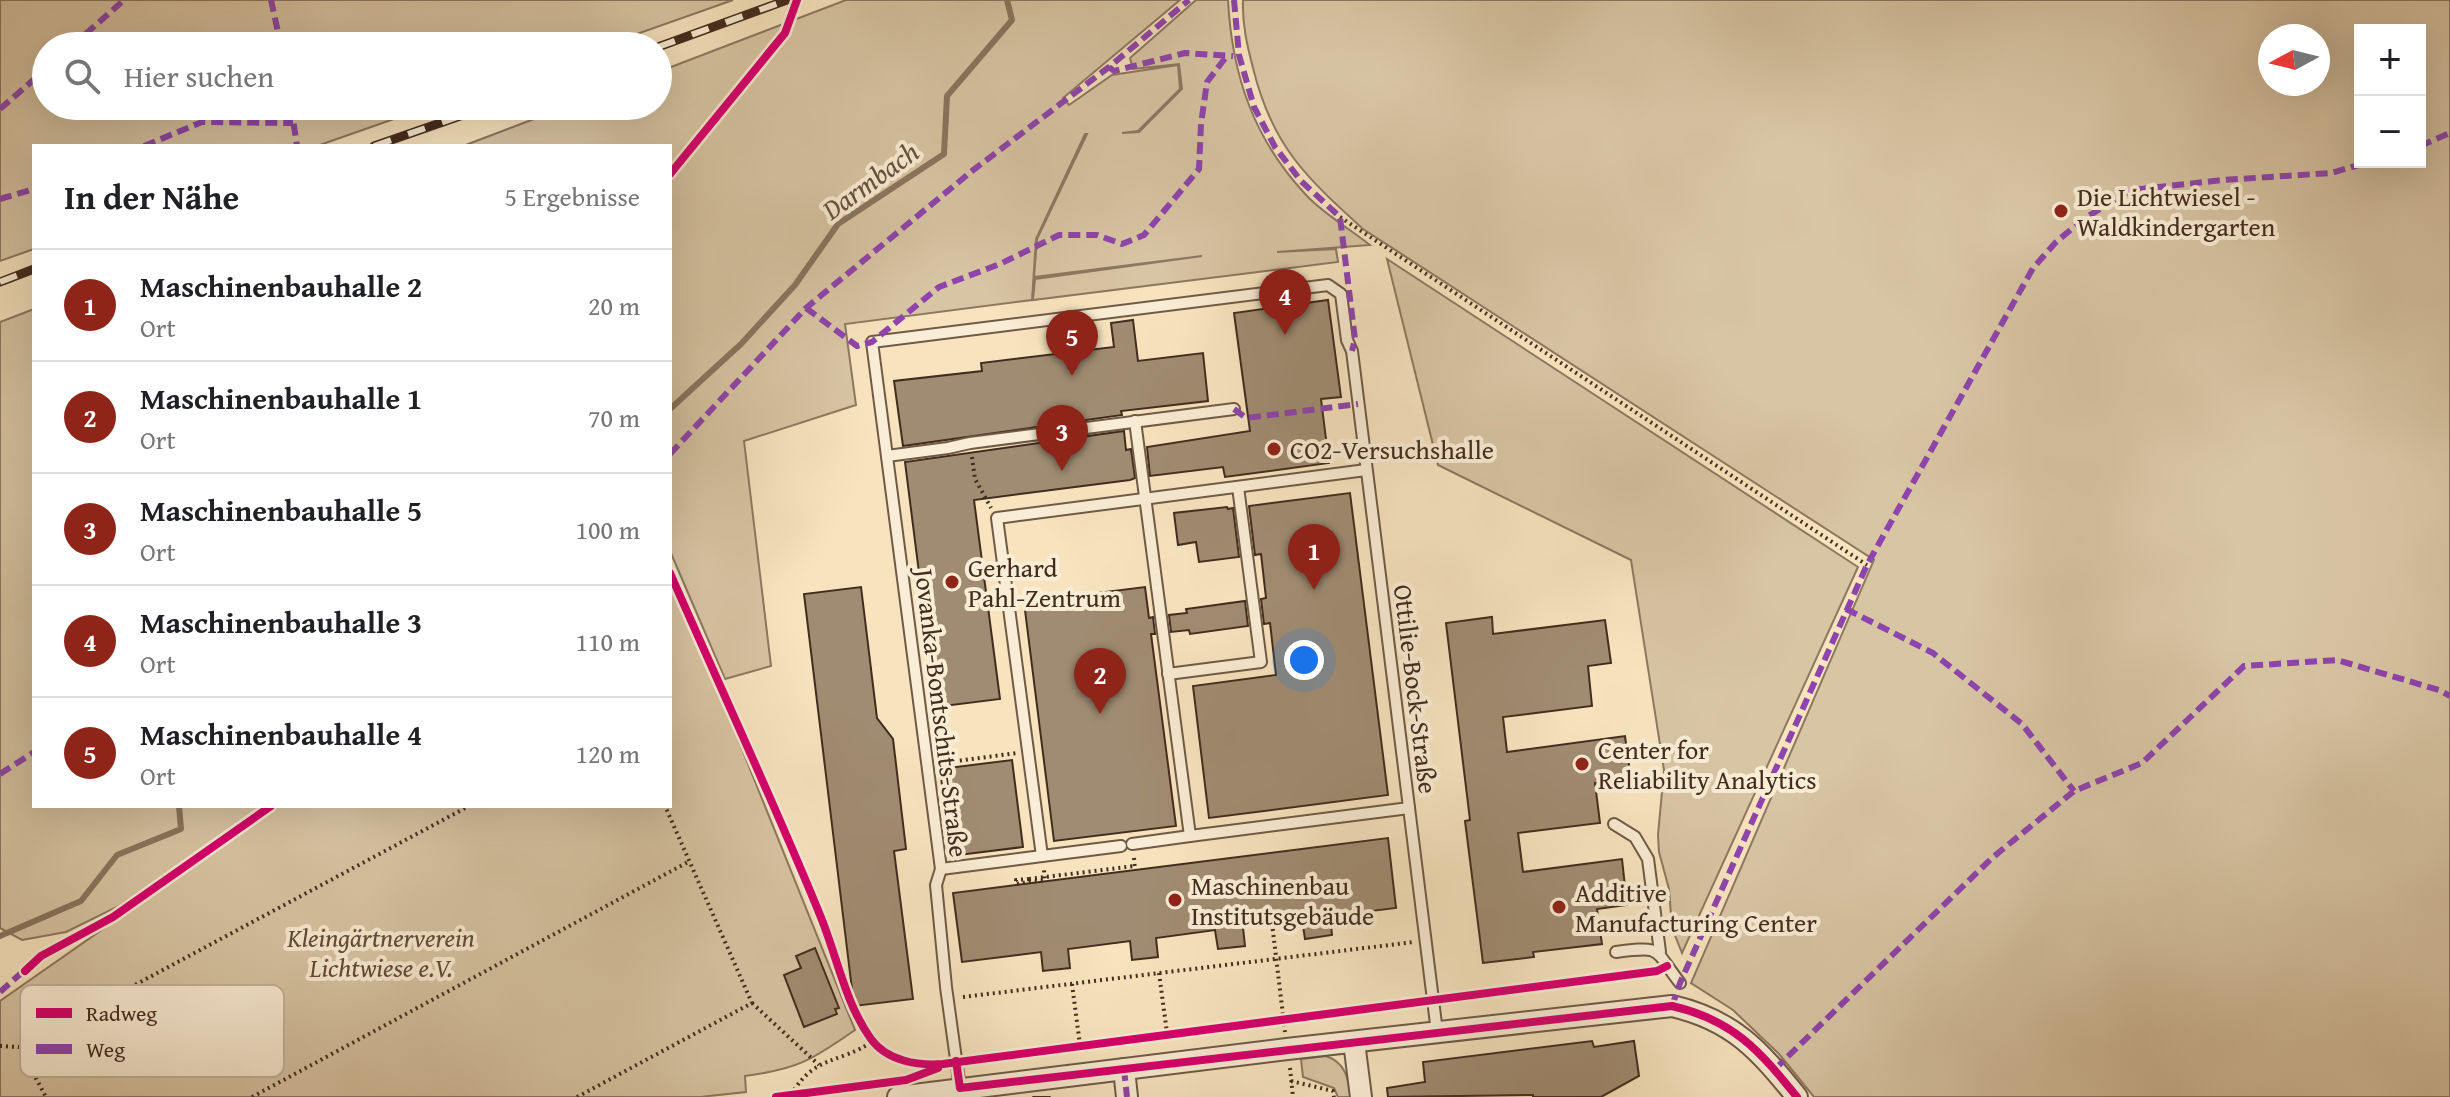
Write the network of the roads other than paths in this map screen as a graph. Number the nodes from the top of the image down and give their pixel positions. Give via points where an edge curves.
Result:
1 (872, 342) joint
2 (1234, 409) dead end
3 (1135, 421) junction
4 (887, 456) junction
5 (1366, 470) junction
6 (1238, 487) junction
7 (1145, 499) junction
8 (1168, 674) junction
9 (1409, 808) junction
10 (1614, 824) dead end
11 (1190, 836) junction
12 (1042, 856) junction
13 (941, 869) junction
14 (1616, 952) dead end
15 (1660, 952) junction
16 (1680, 983) dead end
17 (1437, 1032) junction
18 (1354, 1042) junction
19 (1124, 1069) junction
20 (960, 1088) junction
21 (934, 1095) edge
22 (898, 1097) edge
23 (1127, 1097) edge
24 (1361, 1097) edge
25 (1797, 1097) edge

1 - 4 lane, Jovanka-Bontschits-Straße
1 - 5 lane, Ottilie-Bock-Straße via 1328,285 1341,294
2 - 3 lane
3 - 4 lane
3 - 7 lane
4 - 13 lane, Jovanka-Bontschits-Straße
5 - 6 lane
5 - 9 lane, Ottilie-Bock-Straße
6 - 7 lane
6 - 8 lane via 1261,662
7 - 8 lane
7 - 12 lane via 997,518
8 - 11 lane
9 - 11 lane
9 - 17 lane, Ottilie-Bock-Straße
10 - 15 lane via 1635,837 1648,859
11 - 12 lane
12 - 13 lane
13 - 20 lane, Jovanka-Bontschits-Straße via 936,885
14 - 15 lane
15 - 16 lane
17 - 18 street
17 - 25 street via 1672,1006 1728,1028 1756,1050
18 - 19 street
18 - 24 street
19 - 20 street
19 - 23 street
20 - 21 street
21 - 22 street

